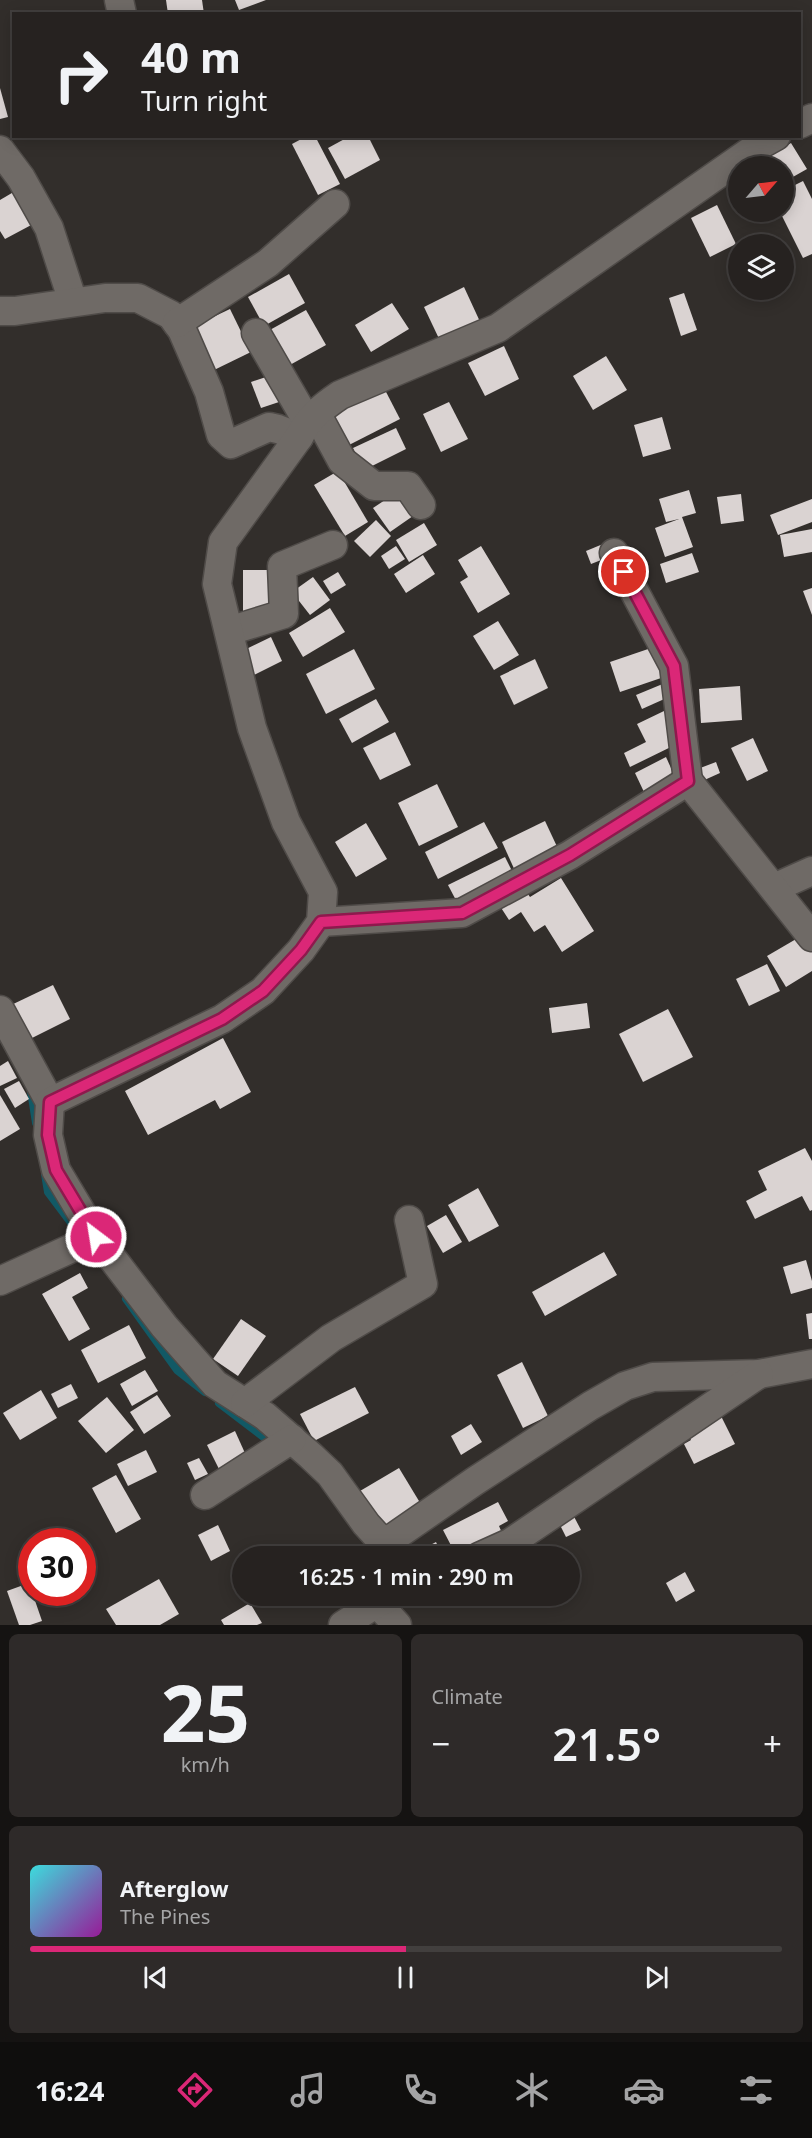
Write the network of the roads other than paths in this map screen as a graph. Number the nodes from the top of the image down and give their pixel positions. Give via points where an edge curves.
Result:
1 (772, 138) edge
2 (0, 150) edge
3 (335, 204) dead end
4 (73, 302) junction
5 (0, 311) edge
6 (177, 323) junction
7 (256, 333) dead end
8 (307, 423) junction
9 (421, 505) dead end
10 (333, 545) dead end
11 (614, 553) dead end
12 (229, 631) junction
13 (688, 781) junction
14 (812, 871) edge
15 (774, 888) junction
16 (321, 922) junction
17 (812, 937) edge
18 (0, 1010) edge
19 (50, 1102) junction
20 (409, 1220) dead end
21 (96, 1237) junction
22 (0, 1281) edge
23 (812, 1364) edge
24 (759, 1374) junction
25 (245, 1403) junction
26 (292, 1439) junction
27 (205, 1495) dead end
28 (380, 1546) edge
29 (390, 1546) edge
30 (503, 1546) edge
31 (370, 1606) edge
32 (386, 1606) edge
33 (343, 1625) edge
34 (397, 1625) edge

1 - 8 street via 498,328 340,395
2 - 4 street via 49,228
3 - 6 street via 268,263
4 - 5 street
4 - 6 street via 138,298 171,315
6 - 8 street via 209,392 221,435 231,444 269,427
7 - 8 street
8 - 9 street via 342,461 374,486 408,486
8 - 12 street via 223,542 218,584
10 - 12 street via 282,566 284,614
11 - 13 street via 674,666
12 - 16 street via 252,729 286,822 323,892
13 - 15 street
13 - 16 street via 570,855 462,913
14 - 15 street
15 - 17 street
16 - 19 street via 263,991 222,1019
18 - 19 street
19 - 21 street via 48,1135 56,1170
20 - 25 street via 423,1284 331,1338
21 - 22 street
21 - 25 street via 164,1326 215,1384
23 - 24 street
24 - 29 street via 653,1377 625,1386 484,1474
24 - 30 street
25 - 26 street
26 - 27 street
26 - 28 street via 330,1474
31 - 33 street
32 - 34 street

